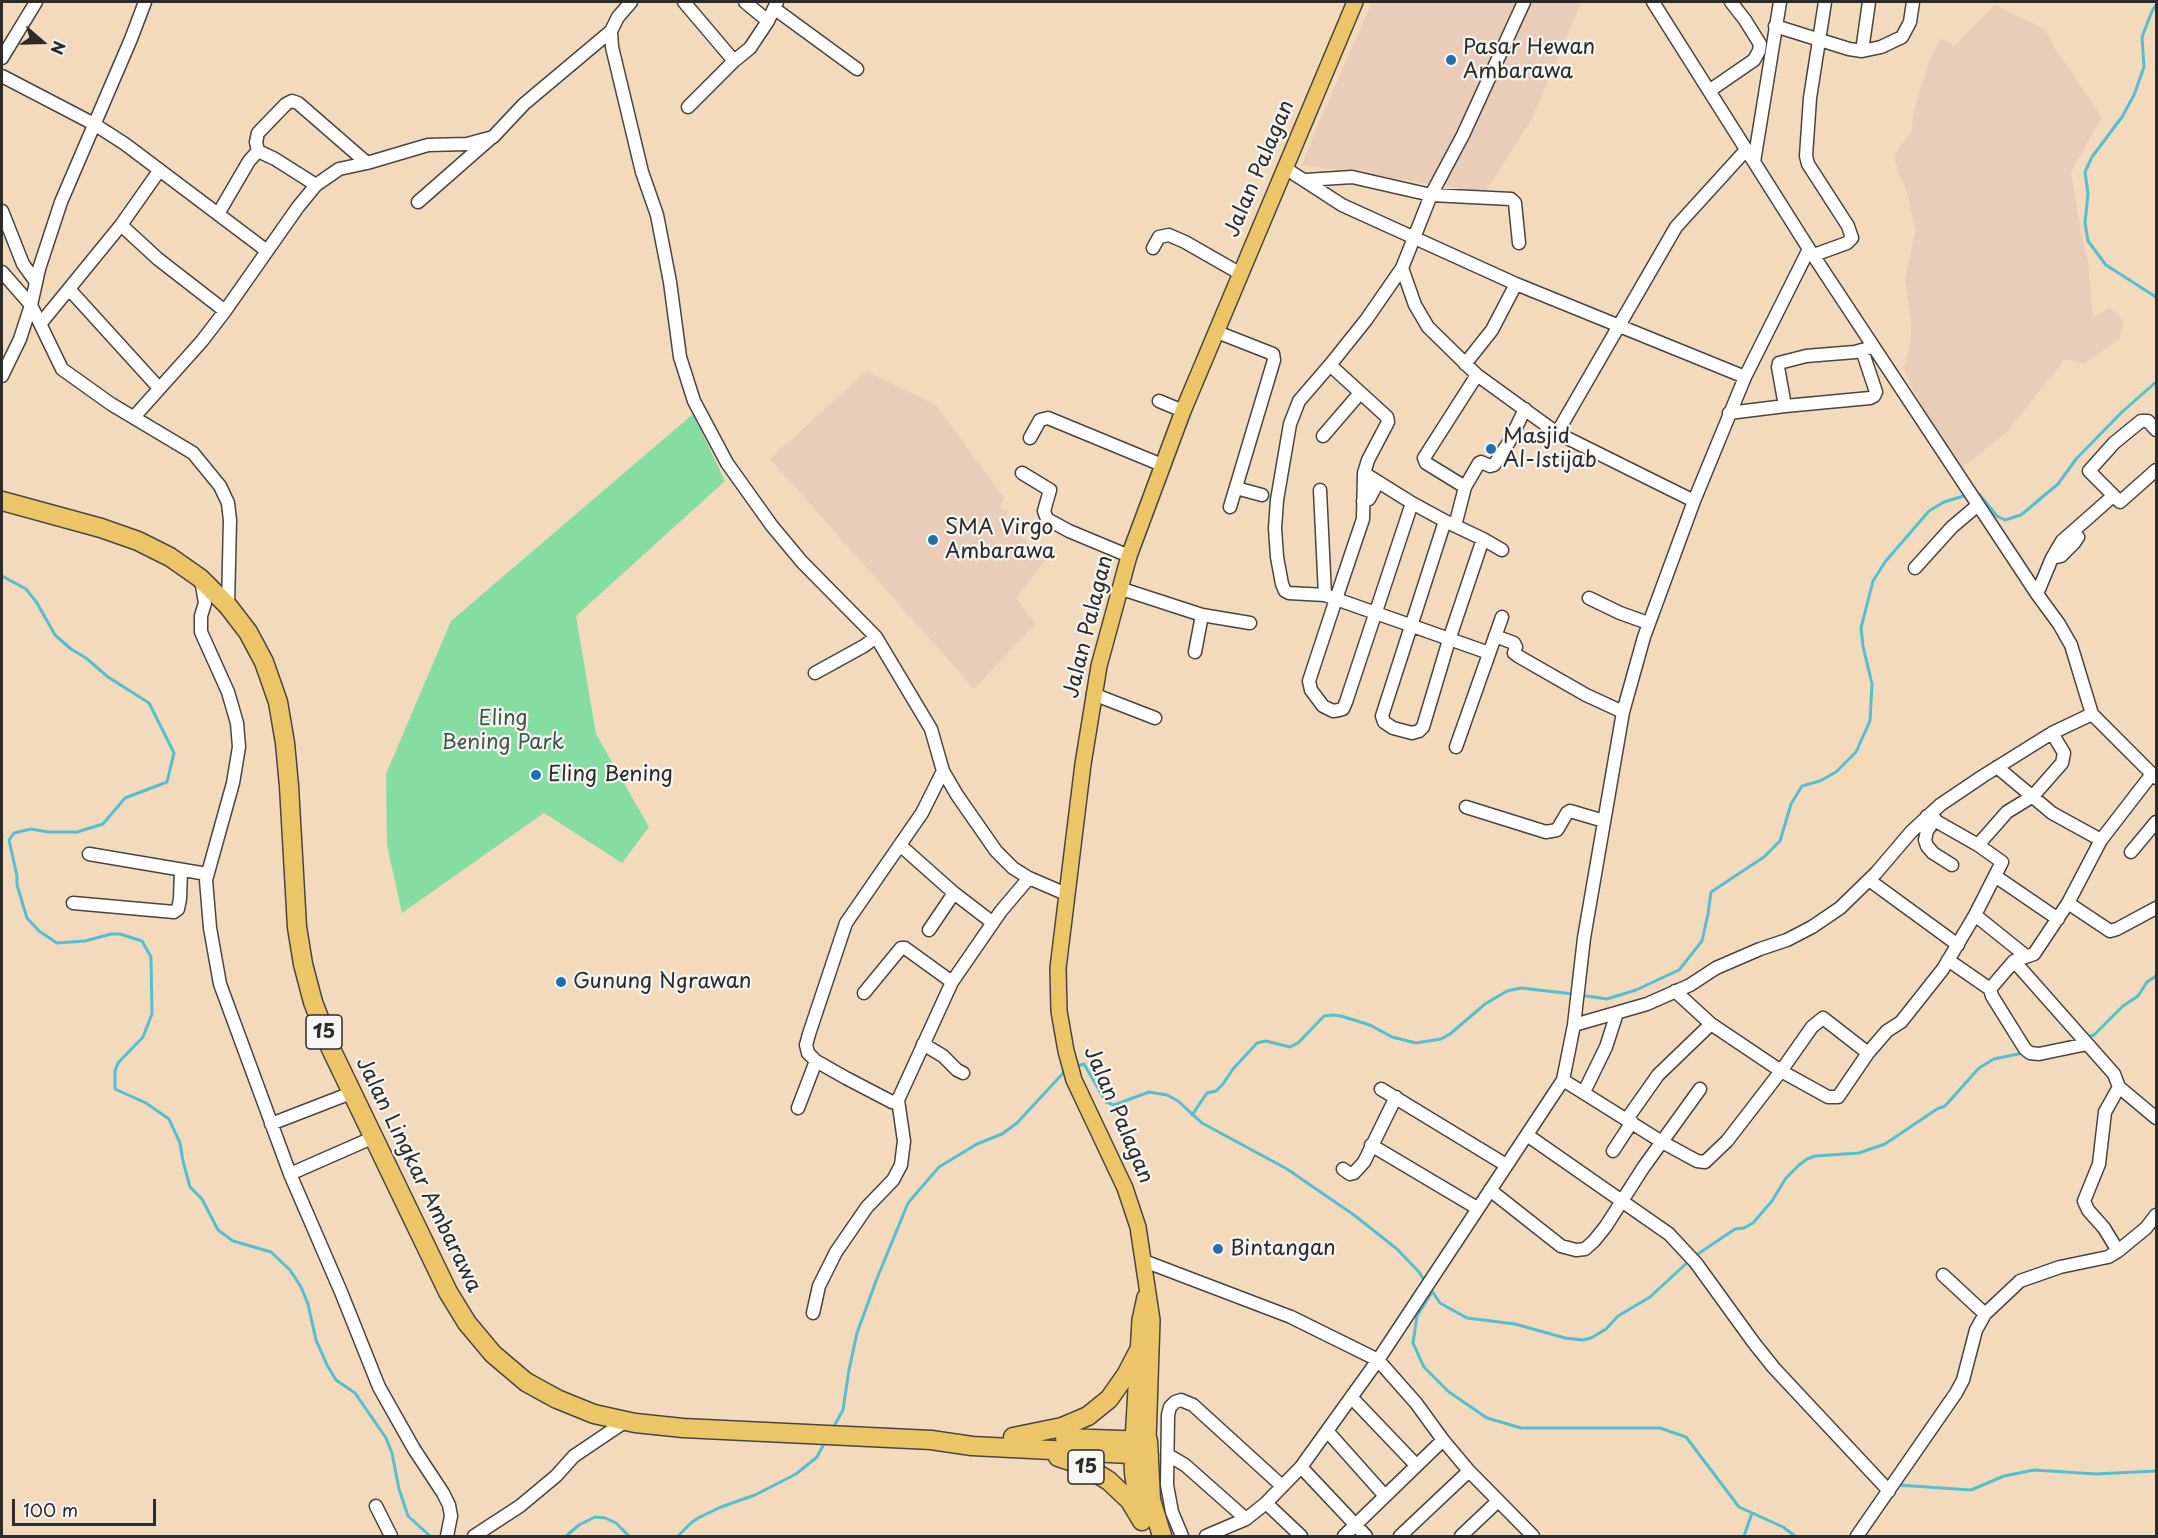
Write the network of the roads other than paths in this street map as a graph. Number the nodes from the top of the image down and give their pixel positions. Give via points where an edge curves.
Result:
1 (36, 2) edge
2 (145, 2) edge
3 (631, 2) edge
4 (684, 2) edge
5 (745, 2) edge
6 (1355, 2) edge
7 (1524, 2) edge
8 (1653, 2) edge
9 (1731, 2) edge
10 (1780, 2) edge
11 (1825, 2) edge
12 (1869, 2) edge
13 (1913, 2) edge
14 (776, 5) edge
15 (768, 21) junction
16 (1776, 26) junction
17 (611, 31) junction
18 (1818, 39) junction
19 (1862, 51) junction
20 (2, 58) edge
21 (734, 61) junction
22 (857, 69) dead end
23 (2, 76) edge
24 (1709, 91) junction
25 (688, 107) dead end
26 (94, 124) junction
27 (493, 137) junction
28 (1746, 150) junction
29 (258, 151) junction
30 (1754, 162) junction
31 (367, 163) junction
32 (1285, 168) junction
33 (159, 171) junction
34 (1306, 180) junction
35 (316, 185) junction
36 (1431, 195) junction
37 (418, 202) dead end
38 (2, 211) edge
39 (218, 214) junction
40 (121, 225) junction
41 (1414, 238) junction
42 (1520, 243) dead end
43 (1153, 248) dead end
44 (267, 251) junction
45 (1812, 252) junction
46 (1402, 268) junction
47 (2, 272) edge
48 (1241, 274) junction
49 (36, 282) junction
50 (1516, 284) junction
51 (69, 289) junction
52 (32, 305) junction
53 (225, 311) junction
54 (42, 323) junction
55 (1620, 326) junction
56 (1217, 332) junction
57 (1868, 349) junction
58 (1465, 364) junction
59 (1330, 365) junction
60 (1477, 375) junction
61 (2, 376) edge
62 (1745, 377) junction
63 (159, 388) junction
64 (1360, 393) junction
65 (1159, 401) dead end
66 (1785, 406) junction
67 (1525, 409) junction
68 (1183, 411) junction
69 (1729, 413) junction
70 (134, 417) junction
71 (2157, 430) edge
72 (1557, 433) junction
73 (1323, 436) dead end
74 (1030, 438) dead end
75 (1162, 465) junction
76 (2157, 470) edge
77 (1022, 473) dead end
78 (1364, 474) junction
79 (1378, 483) junction
80 (1465, 487) junction
81 (1236, 488) junction
82 (1320, 490) dead end
83 (1262, 495) dead end
84 (2113, 496) junction
85 (1974, 498) junction
86 (2, 501) edge
87 (1363, 501) junction
88 (1694, 501) junction
89 (1412, 503) junction
90 (1230, 507) dead end
91 (1450, 524) junction
92 (1484, 539) junction
93 (1502, 550) dead end
94 (1129, 556) junction
95 (1347, 564) junction
96 (1323, 566) junction
97 (1915, 568) dead end
98 (228, 577) junction
99 (200, 578) junction
100 (1119, 588) junction
101 (2037, 594) junction
102 (1330, 597) junction
103 (1589, 598) dead end
104 (205, 603) junction
105 (228, 606) junction
106 (1374, 613) junction
107 (1202, 615) junction
108 (1502, 617) dead end
109 (1250, 623) dead end
110 (1648, 624) junction
111 (1412, 627) junction
112 (1495, 636) junction
113 (876, 637) junction
114 (1449, 640) junction
115 (1195, 652) dead end
116 (1489, 653) junction
117 (815, 673) dead end
118 (1094, 694) junction
119 (1623, 712) junction
120 (2092, 714) junction
121 (1155, 718) dead end
122 (2052, 733) junction
123 (1456, 747) dead end
124 (1997, 767) junction
125 (944, 771) junction
126 (2154, 776) edge
127 (2033, 796) junction
128 (1466, 807) dead end
129 (1931, 818) junction
130 (1604, 821) junction
131 (2157, 822) edge
132 (2102, 840) junction
133 (1978, 845) junction
134 (901, 846) junction
135 (2131, 852) dead end
136 (89, 854) dead end
137 (1952, 865) dead end
138 (181, 870) junction
139 (207, 874) junction
140 (1995, 876) junction
141 (1029, 878) junction
142 (1869, 880) junction
143 (954, 893) junction
144 (1066, 894) junction
145 (73, 903) dead end
146 (2068, 903) junction
147 (2157, 908) edge
148 (1975, 915) junction
149 (2058, 919) junction
150 (993, 923) junction
151 (929, 930) dead end
152 (1958, 945) junction
153 (2020, 959) junction
154 (1948, 960) junction
155 (952, 982) junction
156 (1990, 989) junction
157 (1675, 991) junction
158 (864, 993) dead end
159 (1617, 1013) junction
160 (1711, 1024) junction
161 (1574, 1025) junction
162 (2084, 1040) junction
163 (923, 1044) junction
164 (1868, 1053) junction
165 (816, 1061) junction
166 (1781, 1071) junction
167 (963, 1073) dead end
168 (1563, 1080) junction
169 (2119, 1087) junction
170 (1381, 1089) dead end
171 (1700, 1089) dead end
172 (1584, 1092) junction
173 (351, 1093) junction
174 (1396, 1097) junction
175 (898, 1100) junction
176 (798, 1108) dead end
177 (2157, 1118) edge
178 (1629, 1121) junction
179 (271, 1124) junction
180 (1527, 1135) junction
181 (372, 1138) junction
182 (1662, 1143) junction
183 (1371, 1145) junction
184 (1613, 1151) dead end
185 (1506, 1165) junction
186 (1343, 1169) dead end
187 (290, 1174) junction
188 (1490, 1190) junction
189 (1622, 1202) junction
190 (1477, 1208) junction
191 (2157, 1215) edge
192 (2118, 1251) junction
193 (1144, 1261) junction
194 (1943, 1275) dead end
195 (1147, 1288) junction
196 (813, 1313) dead end
197 (1985, 1314) junction
198 (1138, 1352) junction
199 (1378, 1360) junction
200 (1352, 1398) junction
201 (626, 1421) junction
202 (1328, 1432) junction
203 (1443, 1440) junction
204 (1012, 1442) junction
205 (1141, 1448) junction
206 (1168, 1455) junction
207 (1416, 1465) junction
208 (1301, 1467) junction
209 (1469, 1471) junction
210 (1282, 1486) junction
211 (1887, 1488) junction
212 (1385, 1496) junction
213 (1498, 1501) junction
214 (1266, 1503) junction
215 (376, 1506) dead end
216 (1246, 1519) junction
217 (450, 1522) junction
218 (1355, 1525) junction
219 (1146, 1528) edge
220 (1527, 1534) edge
221 (391, 1536) edge
222 (447, 1536) edge
223 (459, 1536) edge
224 (474, 1536) edge
225 (1162, 1536) edge
226 (1182, 1536) edge
227 (1206, 1536) edge
228 (1301, 1536) edge
229 (1344, 1536) edge
230 (1366, 1536) edge
231 (1400, 1536) edge
232 (1461, 1536) edge
233 (1857, 1536) edge

1 - 20 street
2 - 26 street
3 - 17 street
4 - 21 street
5 - 15 street
6 - 32 main road, Jalan Palagan
7 - 36 street via 1473,115
8 - 24 street
9 - 24 street via 1760,44 1759,51 1754,60
10 - 16 street
11 - 18 street
12 - 19 street
13 - 19 street via 1910,22 1902,37
14 - 15 street
14 - 22 street
15 - 21 street via 750,48
16 - 18 street
16 - 30 street
17 - 27 street via 524,104
17 - 113 street via 642,172 657,215 680,357 694,401 727,463 772,526
18 - 19 street
18 - 45 street via 1806,156 1852,234 1847,243
21 - 25 street
23 - 26 street
24 - 28 street
26 - 33 street
26 - 49 street via 61,202
27 - 31 street via 467,144 428,145
27 - 37 street
28 - 30 street
28 - 55 street via 1676,228
29 - 31 street via 258,133 292,101
29 - 35 street
29 - 39 street
30 - 45 street
31 - 35 street via 339,169
32 - 34 street
32 - 48 main road, Jalan Palagan
33 - 39 street
33 - 40 street
34 - 36 street via 1352,177
34 - 41 street via 1342,205
35 - 44 street
36 - 41 street
36 - 42 street via 1511,199 1515,203
38 - 49 street via 22,264
39 - 44 street
40 - 51 street
40 - 53 street
41 - 46 street
41 - 50 street
43 - 48 street via 1159,237 1168,235
44 - 53 street
45 - 57 street
45 - 62 street
46 - 58 street via 1415,305 1428,327
46 - 59 street
47 - 52 street
48 - 56 main road, Jalan Palagan
49 - 52 street
50 - 55 street
50 - 58 street via 1492,330
51 - 54 street
51 - 63 street
52 - 54 street
52 - 61 street
53 - 63 street
54 - 70 street via 62,369
55 - 62 street
55 - 72 street
56 - 68 main road, Jalan Palagan
56 - 81 street via 1273,354 1272,372
57 - 66 street via 1779,363
57 - 66 street via 1874,396
57 - 85 street
58 - 60 street
59 - 64 street
59 - 102 street via 1299,401 1290,424 1275,528 1285,591
60 - 67 street
60 - 80 street via 1424,458
62 - 69 street
63 - 70 street
64 - 73 street
64 - 78 street via 1388,422
65 - 68 street
66 - 69 street
67 - 72 street
67 - 80 street via 1494,465 1480,462
68 - 75 main road, Jalan Palagan
69 - 88 street
70 - 98 street via 193,453 220,486 231,520
71 - 84 street via 2148,421 2141,421 2089,469
72 - 88 street
74 - 75 street via 1041,420 1048,418
75 - 94 main road, Jalan Palagan
76 - 84 street via 2120,502
77 - 94 street via 1050,490 1044,511 1047,519
78 - 79 street
78 - 87 street
79 - 87 street via 1370,499
79 - 89 street
80 - 91 street
81 - 83 street
81 - 90 street
82 - 96 street
84 - 101 street via 2062,541
85 - 97 street
85 - 101 street
86 - 99 highway, Jalan Lingkar Ambarawa / 15 via 138,541
87 - 95 street via 1363,519
88 - 110 street
89 - 91 street
89 - 106 street
91 - 92 street
91 - 111 street
92 - 93 street
92 - 114 street
94 - 100 main road, Jalan Palagan
95 - 96 street
95 - 102 street
96 - 102 street
98 - 99 street
98 - 105 street
99 - 104 street
99 - 105 highway, Jalan Lingkar Ambarawa / 15
100 - 107 street
100 - 118 main road, Jalan Palagan
101 - 120 street via 2071,645
102 - 106 street
102 - 106 street via 1309,681 1315,697 1327,709 1343,709
103 - 110 street
104 - 105 street
104 - 139 street via 201,632 228,692 239,747
105 - 173 highway, Jalan Lingkar Ambarawa / 15 via 264,662 278,702 285,743 303,964 313,1002
106 - 111 street
107 - 109 street
107 - 115 street
108 - 112 street
110 - 119 street
111 - 114 street
111 - 114 street via 1382,716 1393,728 1419,731
112 - 116 street
112 - 119 street via 1514,643 1516,655
113 - 117 street
113 - 125 street via 931,729
114 - 116 street
116 - 123 street
118 - 121 street
118 - 144 main road, Jalan Palagan
119 - 130 street
120 - 122 street
120 - 126 street
122 - 124 street
122 - 127 street via 2064,758
124 - 127 street
124 - 129 street via 1940,805
125 - 134 street
125 - 141 street via 996,851 1012,868
126 - 132 street
127 - 132 street via 2052,813
127 - 133 street via 2007,812
128 - 130 street via 1546,832 1557,830 1570,811
129 - 133 street
129 - 137 street via 1927,846
129 - 142 street
130 - 161 street
131 - 135 street
132 - 146 street
133 - 140 street via 2001,861
134 - 143 street
134 - 165 street via 846,923 806,1045
136 - 138 street
138 - 139 street
138 - 145 street via 180,899 174,912
139 - 179 street via 210,928 220,984
140 - 148 street
140 - 149 street
141 - 144 street
141 - 150 street
142 - 152 street
142 - 157 street via 1840,908 1812,927 1716,968
143 - 150 street
143 - 151 street
144 - 193 main road, Jalan Palagan via 1058,968 1059,1011 1066,1051 1074,1080 1125,1188
146 - 147 street via 2110,931
146 - 149 street
148 - 152 street
148 - 153 street
149 - 153 street via 2035,952
150 - 155 street
152 - 154 street
153 - 156 street
153 - 162 street
154 - 156 street
154 - 164 street via 1901,1022 1887,1031
155 - 158 street via 901,948
155 - 163 street
156 - 162 street via 2028,1052 2040,1054
157 - 159 street
157 - 160 street
159 - 161 street
159 - 172 street
160 - 166 street
160 - 178 street via 1658,1075
161 - 168 street
162 - 169 street via 2114,1074
163 - 167 street
163 - 175 street
164 - 166 street via 1835,1099
164 - 166 street via 1823,1018 1812,1027
165 - 175 street via 892,1102
165 - 176 street
166 - 182 street via 1727,1141 1705,1162
168 - 172 street
168 - 180 street
169 - 177 street
169 - 192 street via 2105,1112 2098,1164 2084,1201
170 - 174 street
171 - 182 street
172 - 178 street
173 - 179 street
173 - 181 highway, Jalan Lingkar Ambarawa / 15
174 - 183 street
174 - 185 street
175 - 196 street via 904,1141 901,1165 836,1252 819,1287
178 - 182 street
178 - 184 street
179 - 187 street
180 - 185 street
180 - 189 street
181 - 187 street
181 - 201 highway, Jalan Lingkar Ambarawa / 15 via 448,1292 467,1323 494,1354 526,1382 557,1400
182 - 189 street
183 - 186 street via 1354,1173
183 - 190 street
185 - 188 street
187 - 217 street via 379,1387 443,1492
188 - 189 street via 1561,1246 1576,1250 1585,1249 1594,1241
188 - 190 street
189 - 211 street via 1669,1234 1774,1368
190 - 199 street
191 - 192 street
192 - 197 street via 2020,1281
193 - 195 main road, Jalan Palagan
193 - 199 street via 1291,1317
194 - 197 street
195 - 198 main road, Jalan Palagan
195 - 205 main road, Jalan Palagan via 1152,1320
197 - 211 street via 1976,1330 1956,1394
198 - 204 highway via 1110,1398 1088,1416
198 - 205 main road, Jalan Palagan
199 - 200 street
199 - 203 street
200 - 202 street
200 - 207 street
201 - 204 highway, Jalan Lingkar Ambarawa / 15 via 683,1428 931,1440 970,1436
201 - 224 street via 574,1456 520,1506
202 - 208 street
202 - 212 street
203 - 207 street
203 - 209 street
204 - 205 highway, Jalan Lingkar Ambarawa / 15
204 - 219 highway, 15 via 1085,1466 1109,1481 1130,1501
205 - 219 highway, Jalan Palagan / 15 via 1136,1494
205 - 225 highway, Jalan Palagan
206 - 210 street via 1170,1407 1186,1401
206 - 216 street via 1185,1465
206 - 226 street via 1172,1512
207 - 212 street
208 - 210 street
208 - 218 street
209 - 213 street
209 - 231 street
210 - 214 street
211 - 233 street
212 - 218 street
213 - 220 street
213 - 232 street
214 - 216 street
214 - 228 street
215 - 221 street
216 - 227 street
217 - 222 street
217 - 223 street
218 - 229 street
218 - 230 street

